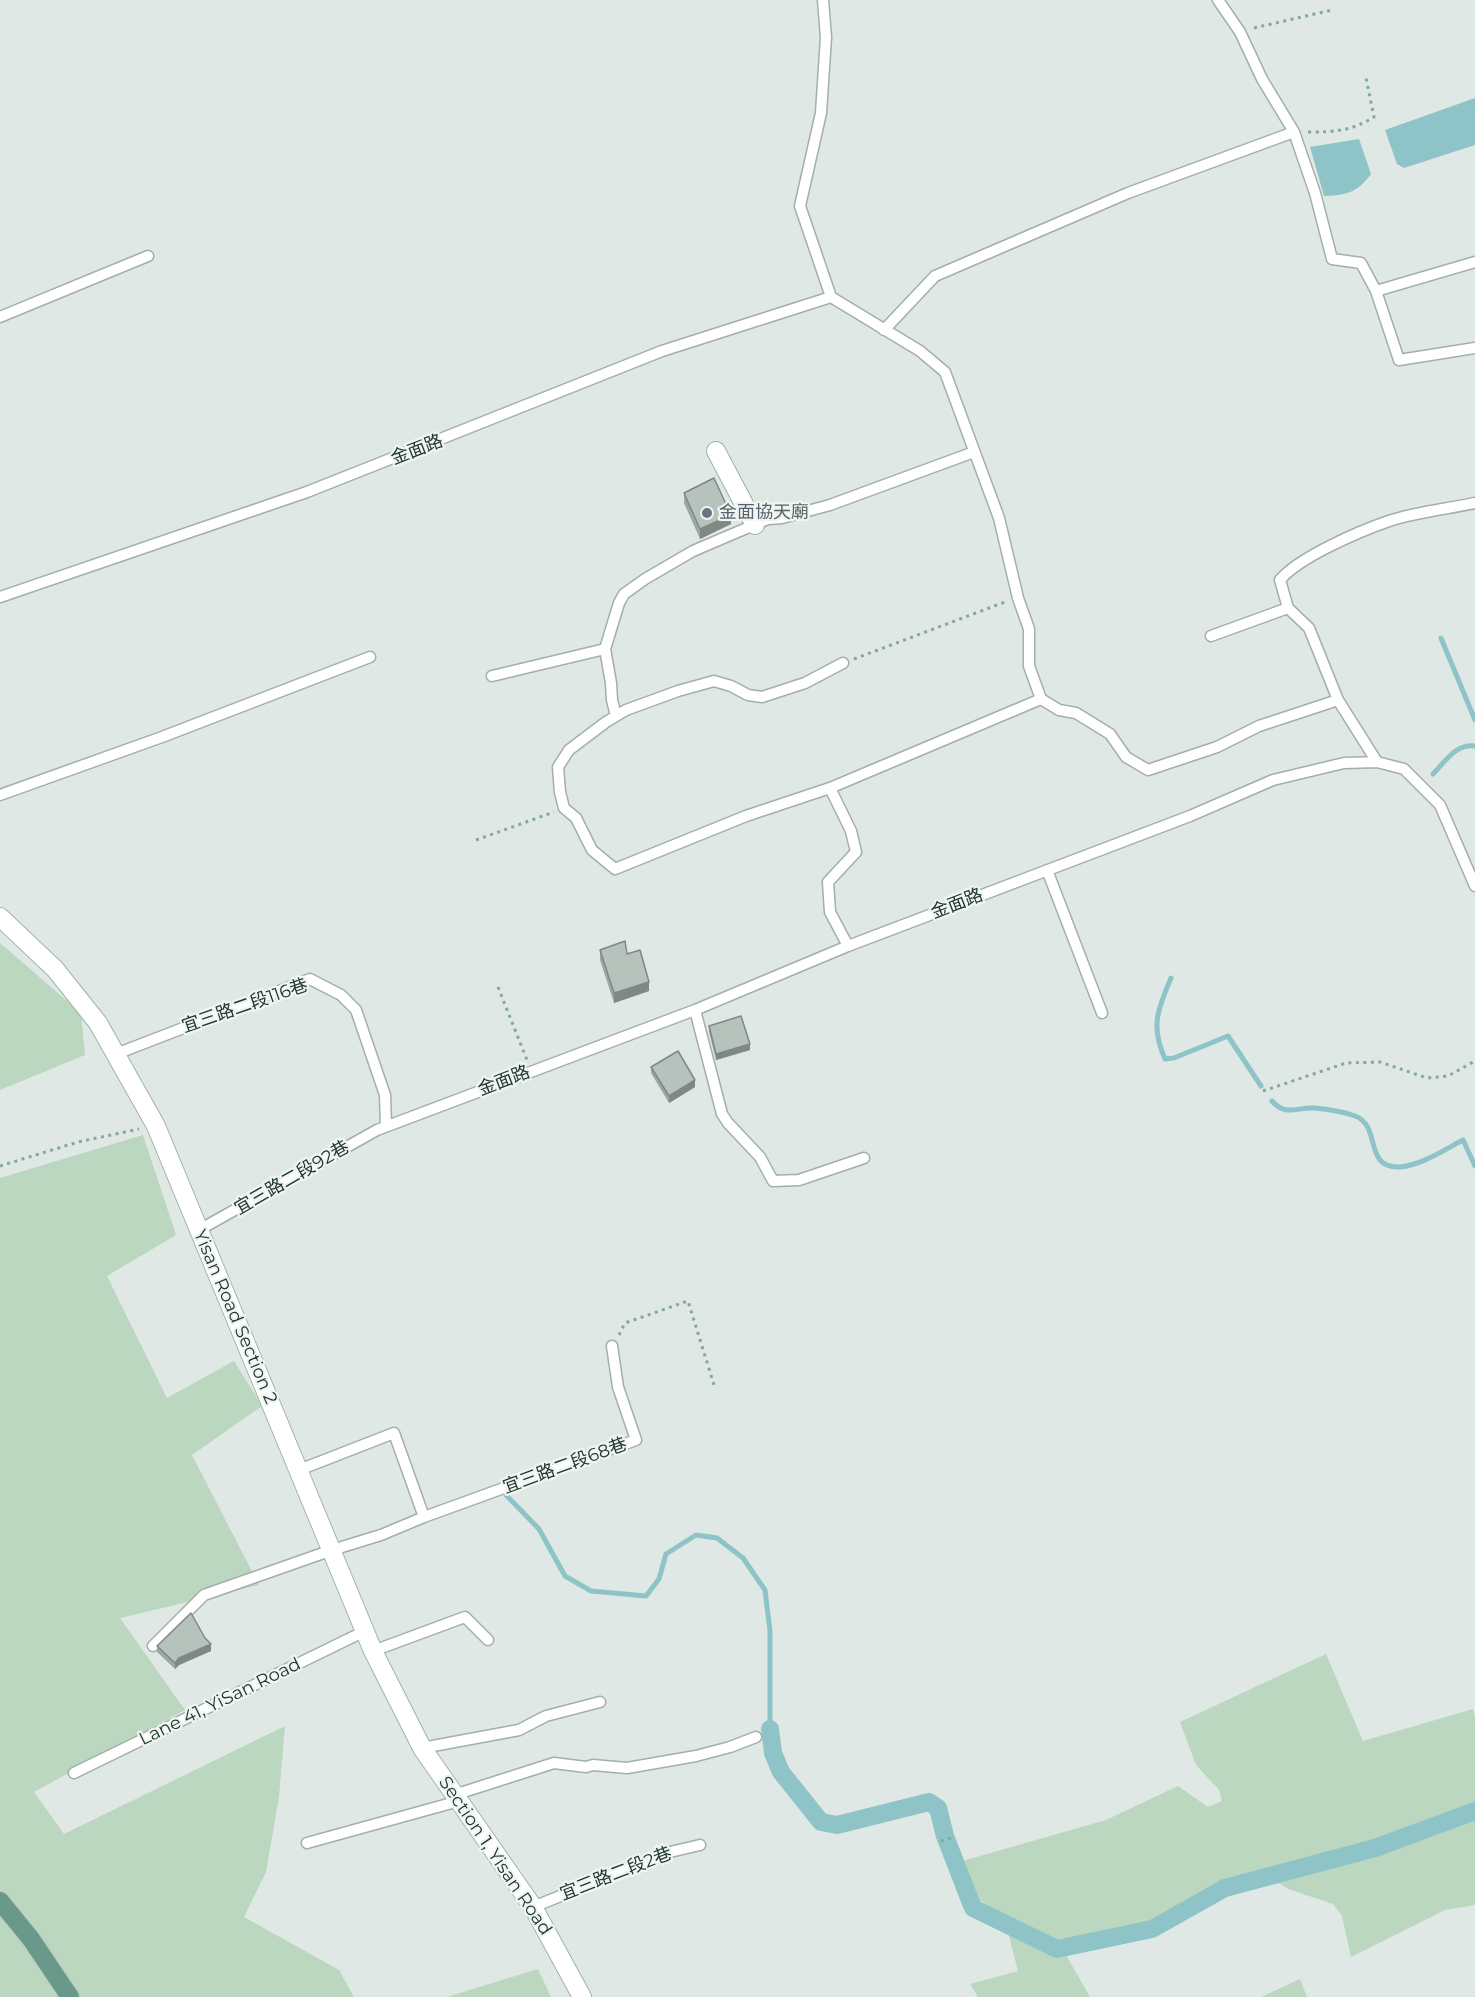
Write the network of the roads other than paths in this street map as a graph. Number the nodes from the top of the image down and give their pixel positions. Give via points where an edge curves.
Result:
1 (823, 0) edge
2 (1218, 0) edge
3 (1294, 132) junction
4 (148, 256) dead end
5 (1475, 262) edge
6 (1376, 291) junction
7 (831, 297) junction
8 (0, 316) edge
9 (884, 330) junction
10 (1475, 348) edge
11 (716, 451) dead end
12 (975, 452) junction
13 (1475, 503) edge
14 (754, 525) junction
15 (0, 597) edge
16 (1288, 608) junction
17 (1211, 636) dead end
18 (605, 649) junction
19 (370, 657) dead end
20 (843, 663) road end
21 (492, 676) dead end
22 (1041, 699) junction
23 (1338, 700) junction
24 (616, 716) junction
25 (1377, 762) junction
26 (830, 788) junction
27 (0, 795) edge
28 (1047, 870) junction
29 (1475, 886) edge
30 (0, 917) edge
31 (848, 946) junction
32 (695, 1010) junction
33 (1102, 1013) dead end
34 (116, 1054) junction
35 (386, 1126) junction
36 (864, 1158) dead end
37 (199, 1230) junction
38 (612, 1346) road end
39 (299, 1470) junction
40 (424, 1517) junction
41 (332, 1550) junction
42 (365, 1631) junction
43 (488, 1640) dead end
44 (153, 1646) dead end
45 (373, 1651) junction
46 (600, 1702) dead end
47 (756, 1737) dead end
48 (422, 1748) junction
49 (74, 1773) dead end
50 (456, 1798) junction
51 (307, 1843) dead end
52 (700, 1845) dead end
53 (0, 1901) edge
54 (533, 1907) junction
55 (70, 1997) edge
56 (582, 1997) edge

1 - 7 lane via 826,37 821,113 800,206
2 - 3 lane via 1240,32
3 - 6 lane via 1332,259 1361,263
3 - 9 lane via 1128,193 934,276
4 - 8 lane
5 - 6 lane
6 - 10 lane via 1399,360
7 - 9 lane
7 - 15 lane, 金面路 via 662,351 307,492
9 - 12 lane via 920,351 945,372
11 - 14 street
12 - 14 lane via 830,505
12 - 22 lane via 999,519 1029,629 1029,666
13 - 16 lane via 1390,521 1324,549 1288,570 1280,580
14 - 18 lane via 681,557 624,594
16 - 17 lane
16 - 23 lane via 1309,628
18 - 21 lane
18 - 24 lane
19 - 27 lane
20 - 24 lane via 762,697 714,681
22 - 23 lane via 1059,710 1076,713 1110,735 1126,757 1148,770
22 - 26 lane
23 - 25 lane
24 - 26 lane via 569,750 558,767 564,808 576,818 592,850 615,869 746,816
25 - 28 lane, 金面路 via 1344,763 1273,780
25 - 29 lane, 金面路 via 1404,769 1440,805
26 - 31 lane via 851,831 856,852 828,882 830,912
28 - 31 lane, 金面路
28 - 33 lane
30 - 34 street, Yisan Road Section 2 via 55,969 98,1023
31 - 32 lane, 金面路
32 - 35 lane, 金面路
32 - 36 lane via 722,1114 760,1157 773,1181 799,1180
34 - 35 lane, 宜三路二段116巷 via 310,979 341,995 356,1010 385,1095
34 - 37 street, Yisan Road Section 2 via 156,1126
35 - 37 lane, 宜三路二段92巷
37 - 39 street, Yisan Road Section 2
38 - 40 lane, 宜三路二段68巷 via 618,1387 636,1440
39 - 40 lane via 394,1433
39 - 41 street, Yisan Road Section 2
40 - 41 lane, 宜三路二段68巷
41 - 42 street, Yisan Road Section 2
41 - 44 lane, 宜三路二段68巷 via 204,1594
42 - 45 street, Yisan Road Section 2
42 - 49 lane, Lane 41, YiSan Road
43 - 45 lane via 465,1617
45 - 48 street, Yisan Road Section 2
46 - 48 lane via 546,1716 519,1730
47 - 50 lane via 696,1756 627,1768 554,1763
48 - 50 street, Section 1, Yisan Road
50 - 51 lane
50 - 54 street, Section 1, Yisan Road
52 - 54 lane, 宜三路二段2巷 via 670,1852
53 - 55 main road
54 - 56 street, Section 1, Yisan Road

